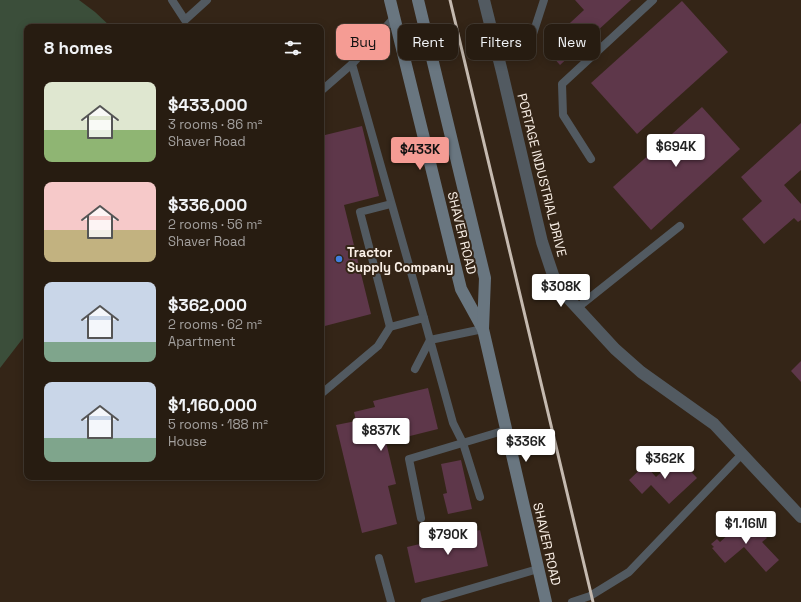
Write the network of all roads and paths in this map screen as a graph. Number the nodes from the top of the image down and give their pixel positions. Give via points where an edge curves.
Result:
1 (172, 0) edge
2 (207, 0) edge
3 (390, 0) edge
4 (418, 0) edge
5 (484, 0) edge
6 (544, 0) edge
7 (653, 0) edge
8 (394, 18) junction
9 (490, 24) edge
10 (536, 24) edge
11 (499, 60) edge
12 (352, 64) junction
13 (324, 89) edge
14 (591, 159) dead end
15 (391, 204) junction
16 (680, 226) dead end
17 (577, 308) junction
18 (424, 318) junction
19 (390, 327) junction
20 (483, 329) junction
21 (430, 340) junction
22 (415, 369) dead end
23 (324, 391) edge
24 (506, 430) junction
25 (463, 443) junction
26 (742, 454) junction
27 (480, 497) dead end
28 (801, 517) edge
29 (421, 518) dead end
30 (380, 558) dead end
31 (538, 569) junction
32 (391, 602) edge
33 (425, 602) edge
34 (546, 602) edge
35 (572, 602) edge

1 - 2 lane via 185,20
3 - 8 main road, SHAVER ROAD
4 - 20 main road, SHAVER ROAD via 485,278
5 - 9 street, PORTAGE INDUSTRIAL DRIVE
6 - 10 lane
7 - 14 lane via 562,84 564,115
8 - 12 lane
8 - 20 main road, SHAVER ROAD via 461,289
11 - 17 street, PORTAGE INDUSTRIAL DRIVE via 542,242 553,274
12 - 13 lane
12 - 15 lane
15 - 18 lane
15 - 19 lane via 360,212
16 - 17 lane
17 - 26 street, PORTAGE INDUSTRIAL DRIVE via 615,349 641,372 714,424
18 - 19 lane
18 - 21 lane
19 - 23 lane via 378,346
20 - 21 lane
20 - 24 main road, SHAVER ROAD
21 - 22 lane
21 - 25 lane via 453,423
24 - 25 lane
24 - 31 main road, SHAVER ROAD
25 - 27 lane
25 - 29 lane via 409,459
26 - 28 street, PORTAGE INDUSTRIAL DRIVE
26 - 35 lane via 629,572 590,596
30 - 32 lane
31 - 33 lane
31 - 34 main road, SHAVER ROAD

